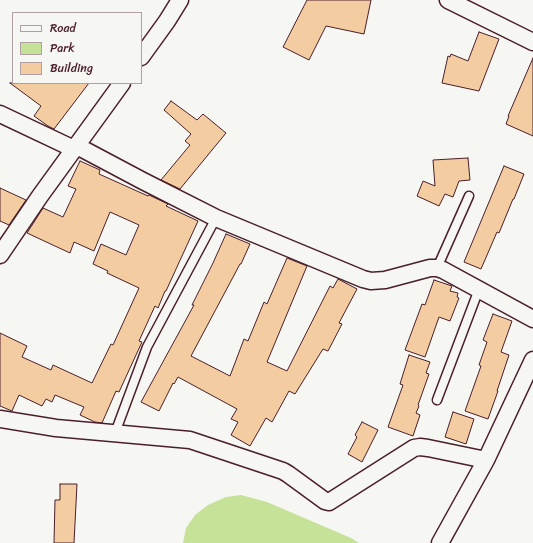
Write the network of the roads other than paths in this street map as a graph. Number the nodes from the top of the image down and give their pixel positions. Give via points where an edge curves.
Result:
1 (180, 0) edge
2 (448, 0) edge
3 (533, 42) edge
4 (142, 56) edge
5 (121, 84) edge
6 (0, 114) edge
7 (75, 147) junction
8 (469, 196) dead end
9 (216, 218) junction
10 (0, 256) edge
11 (437, 268) junction
12 (479, 290) junction
13 (533, 319) edge
14 (533, 360) edge
15 (437, 400) dead end
16 (0, 419) edge
17 (115, 433) junction
18 (486, 460) junction
19 (440, 543) edge

1 - 4 street
2 - 3 street
5 - 7 street
6 - 7 street
7 - 9 street
7 - 10 street
8 - 11 lane
9 - 11 street via 371,281
9 - 17 lane via 147,348
11 - 12 street
12 - 13 street
12 - 15 lane
14 - 18 street
16 - 17 street via 56,428
17 - 18 street via 190,440 282,471 329,502 414,448 428,448
18 - 19 street

